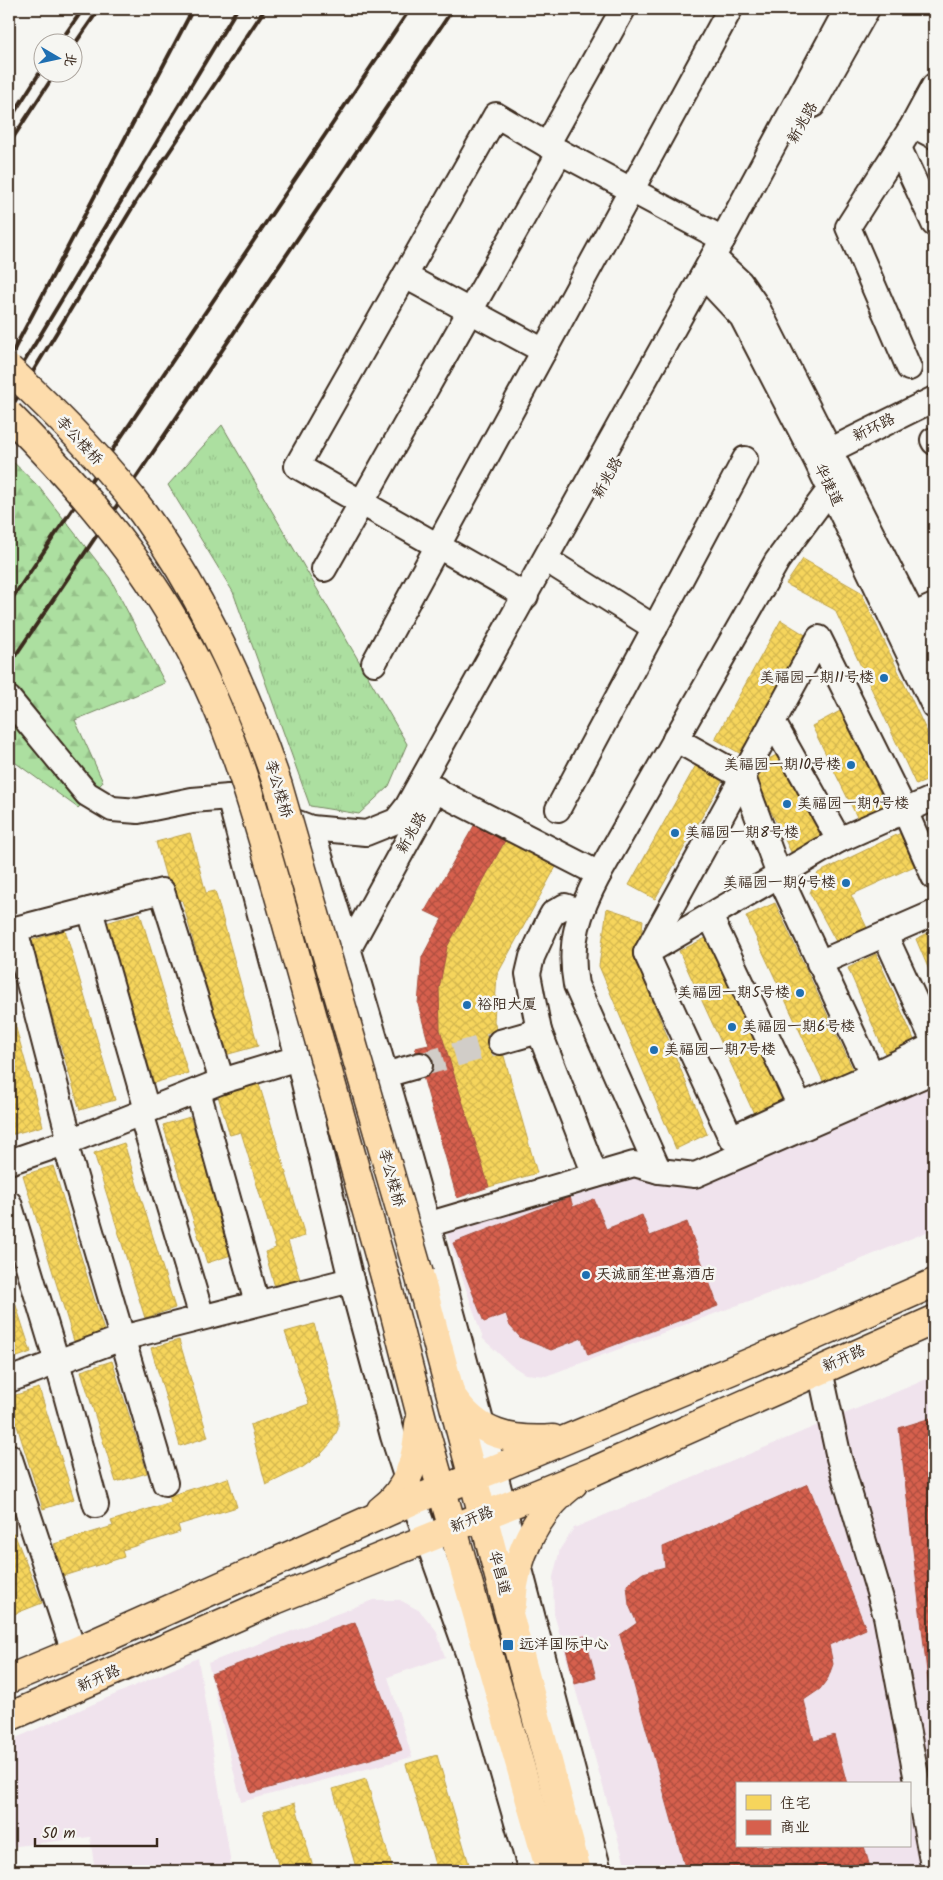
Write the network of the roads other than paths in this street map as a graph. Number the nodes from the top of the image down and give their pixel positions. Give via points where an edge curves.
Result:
1 (623, 9) edge
2 (730, 9) edge
3 (851, 9) edge
4 (934, 86) edge
5 (913, 125) junction
6 (934, 136) edge
7 (553, 148) junction
8 (899, 148) junction
9 (631, 190) junction
10 (934, 224) edge
11 (715, 266) junction
12 (405, 276) junction
13 (470, 311) junction
14 (544, 351) junction
15 (909, 368) dead end
16 (9, 369) edge
17 (934, 399) edge
18 (9, 415) edge
19 (823, 454) junction
20 (745, 459) dead end
21 (830, 489) junction
22 (362, 503) junction
23 (437, 547) junction
24 (558, 567) junction
25 (324, 568) dead end
26 (526, 596) junction
27 (924, 611) edge
28 (655, 628) junction
29 (934, 657) edge
30 (374, 663) dead end
31 (9, 699) edge
32 (934, 706) edge
33 (773, 722) junction
34 (675, 739) junction
35 (743, 777) junction
36 (435, 790) junction
37 (229, 797) junction
38 (934, 798) edge
39 (558, 809) dead end
40 (905, 811) junction
41 (311, 828) junction
42 (839, 840) junction
43 (599, 874) junction
44 (779, 875) junction
45 (934, 877) edge
46 (90, 910) junction
47 (581, 912) junction
48 (934, 913) edge
49 (710, 916) junction
50 (885, 935) junction
51 (349, 948) junction
52 (646, 953) junction
53 (819, 963) junction
54 (273, 966) junction
55 (539, 1031) junction
56 (500, 1042) tunnel mouth
57 (934, 1042) edge
58 (934, 1046) edge
59 (298, 1058) junction
60 (420, 1065) tunnel mouth
61 (934, 1071) edge
62 (385, 1075) junction
63 (872, 1075) junction
64 (222, 1082) junction
65 (198, 1091) junction
66 (800, 1106) junction
67 (144, 1112) junction
68 (68, 1142) junction
69 (9, 1162) edge
70 (660, 1171) junction
71 (595, 1175) junction
72 (9, 1203) edge
73 (430, 1224) junction
74 (419, 1274) joint
75 (351, 1280) junction
76 (386, 1280) joint
77 (934, 1283) edge
78 (257, 1303) junction
79 (202, 1317) junction
80 (934, 1320) edge
81 (122, 1338) junction
82 (57, 1362) junction
83 (820, 1370) junction
84 (9, 1380) edge
85 (453, 1397) junction
86 (419, 1408) junction
87 (485, 1429) junction
88 (575, 1435) junction
89 (447, 1449) junction
90 (9, 1456) edge
91 (594, 1470) junction
92 (166, 1483) dead end
93 (490, 1484) junction
94 (425, 1499) junction
95 (96, 1505) dead end
96 (452, 1528) junction
97 (518, 1565) junction
98 (512, 1621) junction
99 (482, 1630) junction
100 (74, 1652) junction
101 (9, 1679) edge
102 (9, 1718) edge
103 (531, 1871) edge
104 (550, 1871) edge
105 (577, 1871) edge
106 (600, 1871) edge
107 (934, 1871) edge

1 - 7 street
2 - 9 street
3 - 11 street, 新兆路
4 - 5 street
5 - 6 street
5 - 8 street
7 - 9 street, 华捷道
7 - 12 street, 华捷道 via 496,115
7 - 13 street
8 - 10 street
8 - 15 street via 848,227
9 - 11 street, 华捷道
9 - 14 street
11 - 19 street, 华捷道 via 740,282 756,305
11 - 24 street, 新兆路
11 - 26 street, 新兆路
12 - 13 street
12 - 22 street via 297,466
13 - 14 street
13 - 22 street
14 - 23 street
16 - 74 main road, 李公楼桥, bridge via 75,436 142,512 204,611 240,688 278,786
17 - 19 street, 新环路
18 - 76 main road, 李公楼桥, bridge via 87,498 125,546 184,637 221,714 257,817
19 - 21 street, 华捷道
19 - 27 street, 华捷道
20 - 28 street
21 - 32 street, 华捷道
21 - 34 street via 777,561
22 - 23 street
22 - 25 street
23 - 26 street
23 - 30 street
24 - 28 street
24 - 36 street, 新兆路
26 - 41 street, 新兆路 via 407,808 396,821 366,833
27 - 29 street, 华捷道
28 - 39 street
31 - 37 street via 87,794 112,809 138,811 192,800
33 - 35 street
33 - 40 street via 819,638
33 - 42 street
34 - 35 street
34 - 43 street
35 - 44 street
35 - 52 street
36 - 43 street
36 - 51 street, 新兆路
37 - 41 street, 新兆路
37 - 54 street
38 - 40 street
40 - 42 street
40 - 45 street
41 - 51 street
42 - 44 street
43 - 47 street
44 - 49 street
44 - 53 street
46 - 64 street via 162,891
46 - 67 street
46 - 68 street via 15,930
47 - 55 street via 565,906 553,913 532,957 528,974
47 - 70 street via 574,937 572,963 576,985
48 - 50 street
49 - 52 street
49 - 66 street
50 - 53 street
50 - 57 street
51 - 54 street
51 - 62 street
52 - 66 street via 731,1138
53 - 63 street
54 - 59 street
55 - 56 street
55 - 71 street
58 - 63 street
59 - 64 street
59 - 75 street
60 - 62 street
61 - 70 street via 695,1175
62 - 73 street
63 - 66 street
64 - 65 street
65 - 67 street
65 - 78 street
67 - 68 street
67 - 79 street
68 - 69 street
68 - 81 street
70 - 71 street via 634,1164
71 - 73 street
72 - 82 street
73 - 87 street
74 - 85 main road, 华昌道
75 - 78 street
75 - 94 street via 394,1436
76 - 86 main road, 华昌道
77 - 88 main road, 新开路
78 - 79 street
79 - 81 street
80 - 83 main road, 新开路
81 - 82 street
81 - 92 street
82 - 84 street
82 - 95 street
83 - 91 main road, 新开路
83 - 107 street via 839,1458 886,1616
85 - 87 main road via 465,1415
85 - 89 main road
85 - 93 main road, 华昌道
86 - 89 main road via 433,1433
86 - 94 main road, 华昌道
87 - 88 main road via 530,1441
87 - 93 street
88 - 93 main road, 新开路
89 - 93 main road
89 - 94 main road
90 - 100 street
91 - 93 main road via 552,1480
91 - 97 main road via 563,1492 547,1509 532,1531
93 - 94 main road, 新开路
93 - 96 main road, 新开路
93 - 97 street
93 - 98 main road, 华昌道
93 - 99 main road
94 - 96 main road, 华昌道
94 - 96 main road, 新开路
94 - 100 main road, 新开路 via 364,1521
94 - 102 main road, 新开路 via 399,1543 376,1560 275,1600
94 - 103 street
96 - 99 main road, 华昌道
97 - 98 main road
97 - 106 street
98 - 105 main road, 华昌道
99 - 104 main road, 华昌道
100 - 101 main road, 新开路

